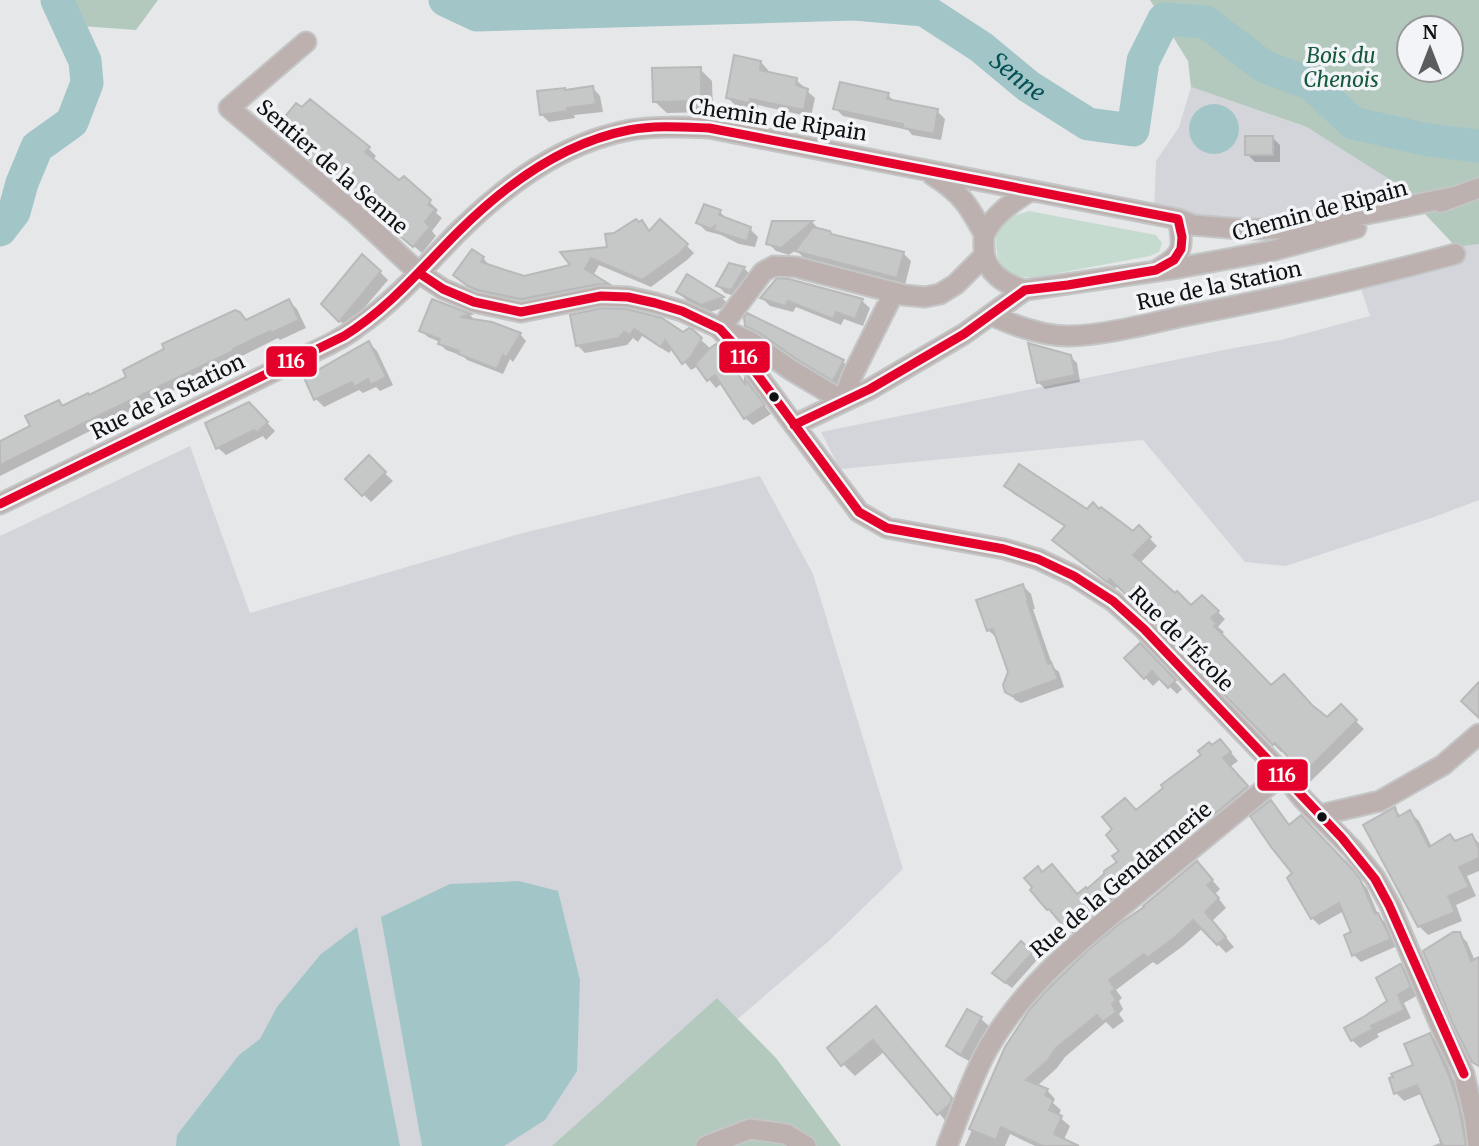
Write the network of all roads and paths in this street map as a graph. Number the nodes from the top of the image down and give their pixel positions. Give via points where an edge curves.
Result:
1 (306, 42) dead end
2 (925, 170) junction
3 (1479, 188) edge
4 (1030, 191) junction
5 (1453, 197) junction
6 (1178, 219) junction
7 (984, 234) junction
8 (1455, 254) dead end
9 (984, 256) junction
10 (1156, 270) junction
11 (418, 272) junction
12 (1024, 290) junction
13 (894, 292) junction
14 (991, 315) junction
15 (720, 329) junction
16 (843, 401) junction
17 (794, 425) junction
18 (0, 504) edge
19 (1479, 734) edge
20 (1283, 774) junction
21 (1320, 815) junction
22 (1471, 1077) edge
23 (706, 1146) edge
24 (806, 1146) edge
25 (947, 1146) edge
26 (1478, 1146) edge

1 - 11 street, Sentier de la Senne via 229,108 358,215
2 - 4 street, Chemin de Ripain
2 - 7 street, Chemin de Ripain via 965,201
2 - 11 street, Chemin de Ripain via 709,128 630,130 582,145 532,170 503,191
3 - 5 street, Chemin de Ripain
4 - 6 street, Chemin de Ripain
4 - 7 street via 1003,209
5 - 6 street, Chemin de Ripain via 1276,229 1193,225
5 - 10 street, Chemin de Ripain via 1398,217 1271,251
6 - 10 street via 1181,248 1174,260
7 - 9 street
8 - 14 street, Rue de la Station via 1288,296 1101,333 1066,336 1041,332
9 - 12 street via 1001,280
9 - 13 street via 940,294 919,297
10 - 12 street, Chemin de Ripain
11 - 15 street via 443,289 503,309 521,312 601,296 628,298 682,311
11 - 18 street, Rue de la Station via 381,309 330,344
12 - 14 street
13 - 15 street via 796,267 774,266 763,272
13 - 16 street
14 - 16 street
15 - 16 street via 751,342
15 - 17 street, Rue de l'École
16 - 17 street
17 - 20 street, Rue de l'École via 859,512 887,528 1038,559 1113,601
19 - 21 street via 1443,765 1380,800
20 - 21 street, Rue de l'École
20 - 25 street, Rue de la Gendarmerie via 1045,974 988,1048
21 - 22 street, Rue de l'École via 1359,858 1390,905 1441,1027
22 - 26 street, Rue de l'École
23 - 24 street via 750,1129 786,1134

